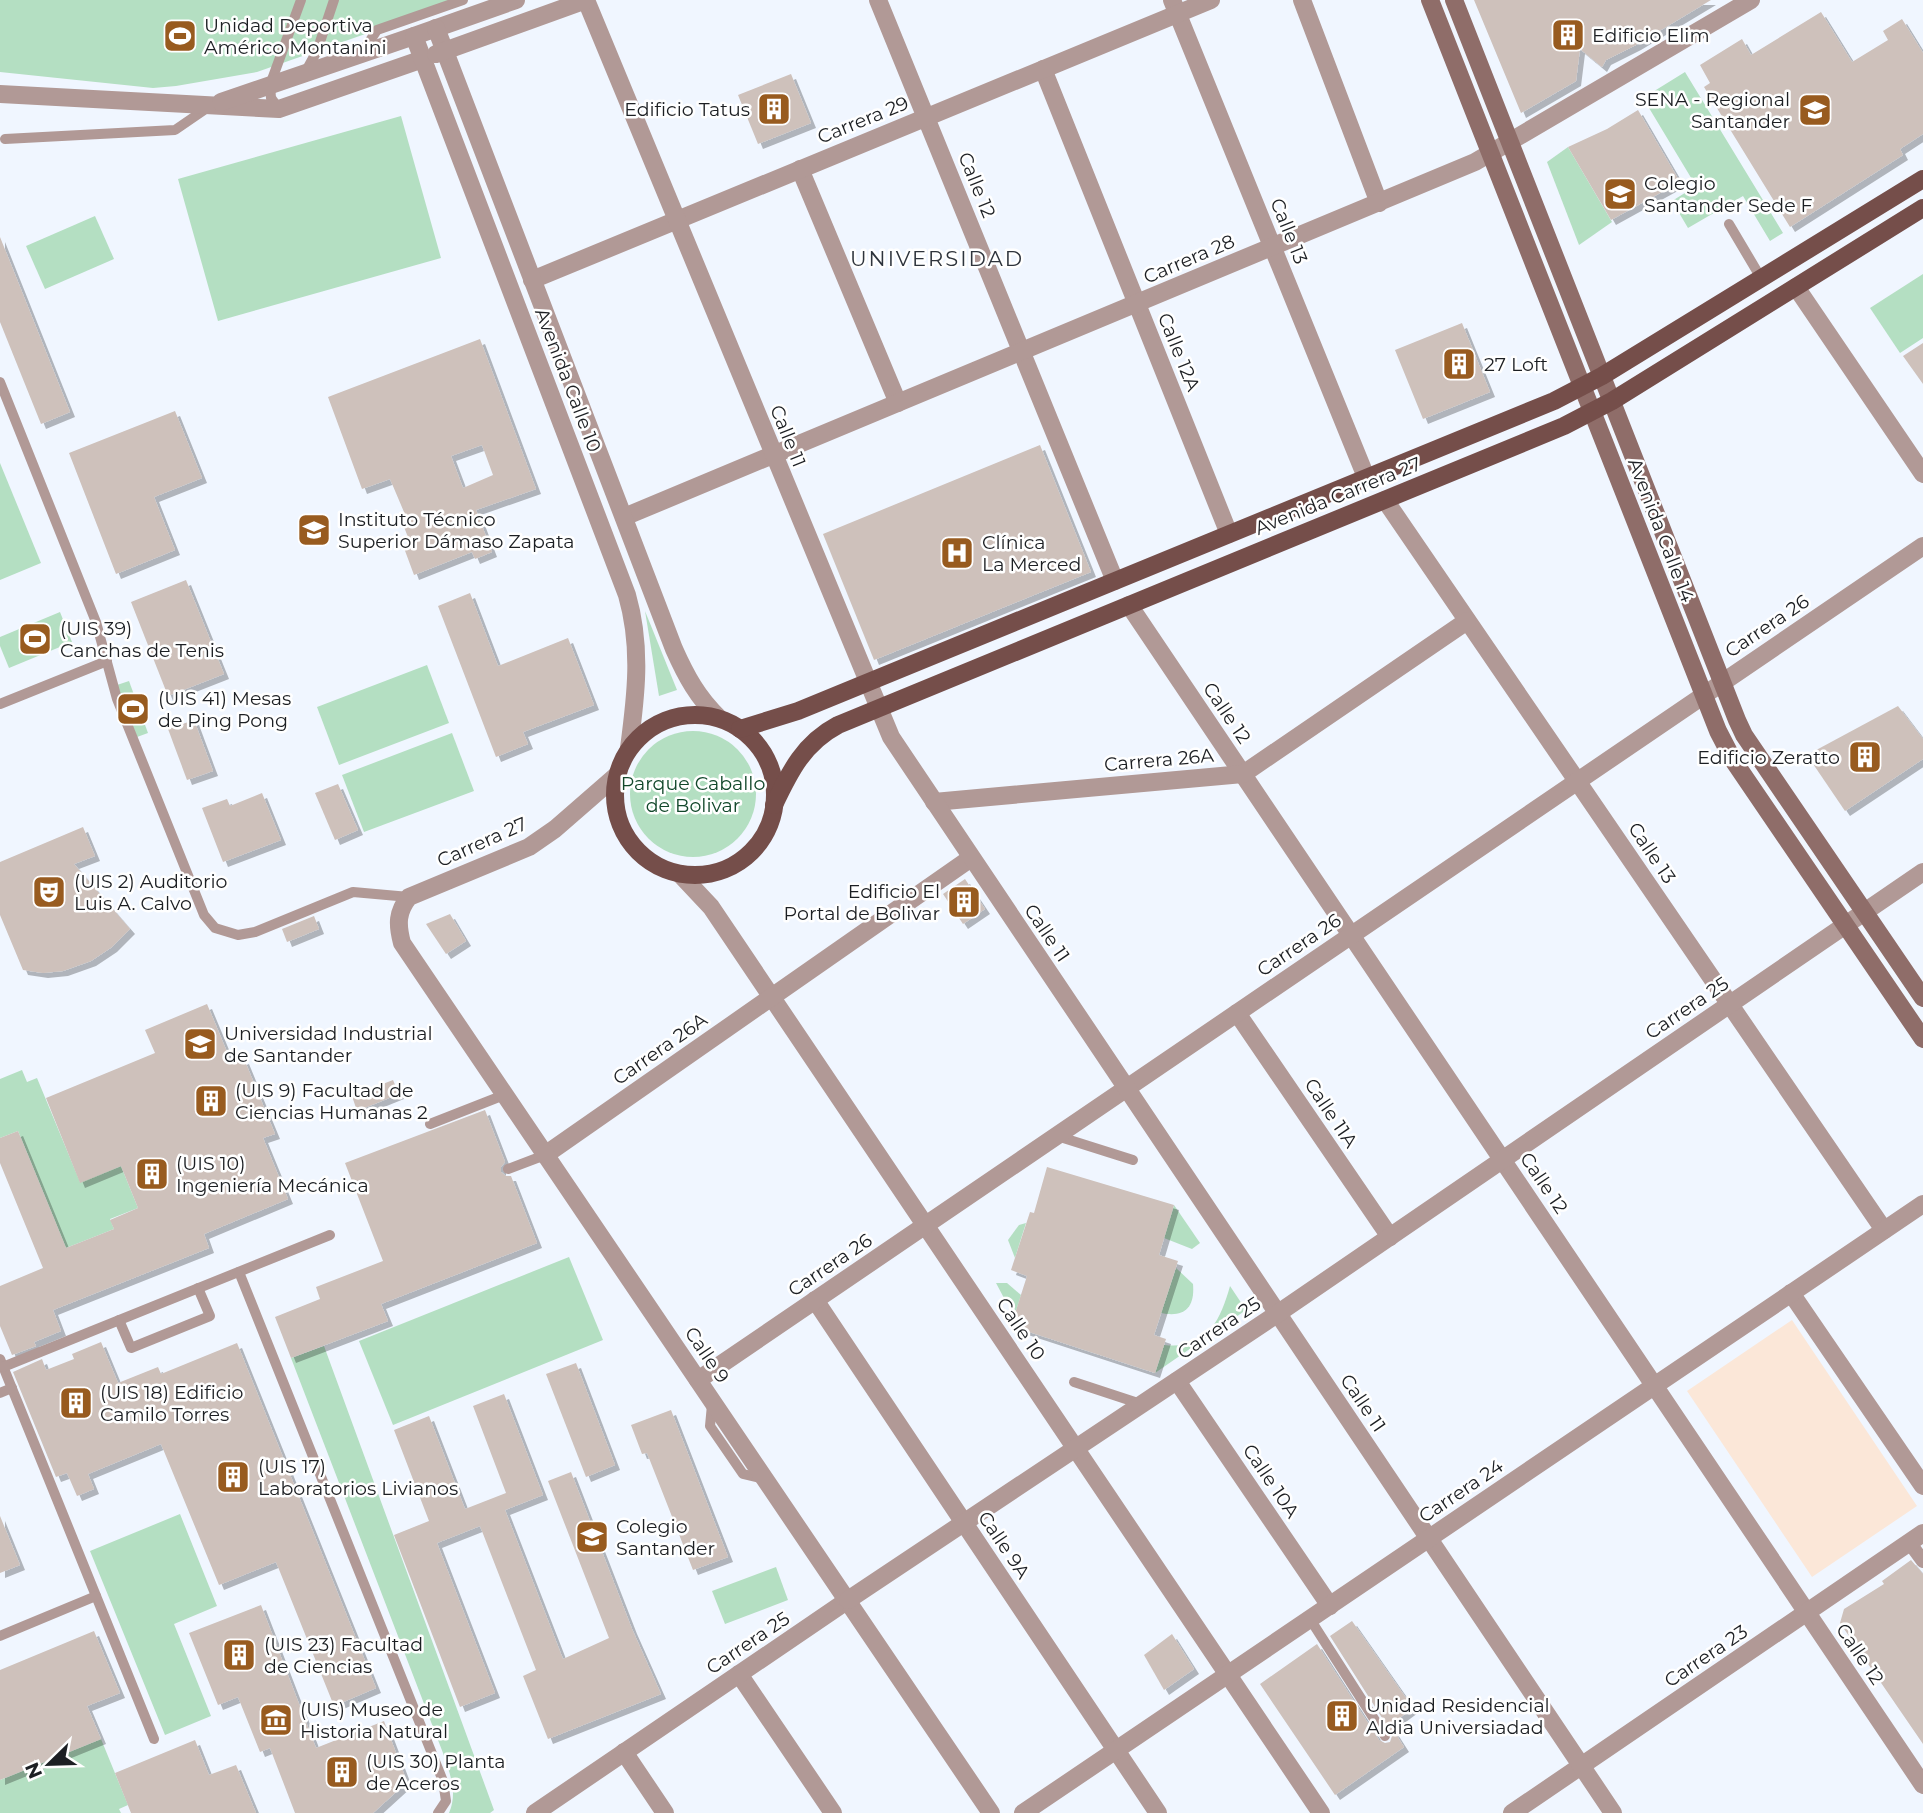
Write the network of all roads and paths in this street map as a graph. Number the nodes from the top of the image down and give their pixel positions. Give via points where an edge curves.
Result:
1 (302, 0) edge
2 (334, 0) edge
3 (463, 0) edge
4 (516, 0) edge
5 (586, 0) edge
6 (878, 0) edge
7 (1210, 0) edge
8 (1302, 0) edge
9 (1430, 0) edge
10 (1454, 0) edge
11 (1751, 0) edge
12 (1175, 7) edge
13 (436, 28) junction
14 (414, 36) junction
15 (445, 51) junction
16 (361, 54) junction
17 (423, 59) junction
18 (1043, 69) junction
19 (305, 73) junction
20 (270, 85) junction
21 (0, 94) edge
22 (211, 106) junction
23 (279, 109) junction
24 (926, 117) junction
25 (5, 139) dead end
26 (1511, 143) junction
27 (1491, 154) junction
28 (800, 169) junction
29 (1923, 179) edge
30 (1379, 203) junction
31 (1923, 208) edge
32 (677, 220) junction
33 (1729, 224) dead end
34 (1273, 247) junction
35 (1761, 278) junction
36 (533, 280) junction
37 (1796, 287) junction
38 (1137, 304) junction
39 (1022, 352) junction
40 (1602, 376) junction
41 (0, 382) edge
42 (1583, 387) junction
43 (1612, 401) junction
44 (898, 403) junction
45 (1592, 412) junction
46 (774, 455) junction
47 (1923, 474) edge
48 (1367, 477) junction
49 (1385, 500) junction
50 (624, 517) junction
51 (1229, 534) junction
52 (1923, 546) edge
53 (1115, 581) junction
54 (1129, 605) junction
55 (1467, 621) junction
56 (107, 661) junction
57 (1722, 682) junction
58 (868, 683) junction
59 (1703, 695) junction
60 (0, 704) edge
61 (878, 708) junction
62 (719, 718) junction
63 (740, 729) junction
64 (629, 748) junction
65 (1243, 774) junction
66 (617, 775) junction
67 (1577, 781) junction
68 (934, 802) junction
69 (774, 805) junction
70 (971, 858) junction
71 (1923, 872) edge
72 (680, 874) junction
73 (409, 897) junction
74 (1864, 912) junction
75 (1846, 925) junction
76 (1351, 935) junction
77 (772, 997) junction
78 (1923, 998) edge
79 (1730, 1004) junction
80 (1237, 1013) junction
81 (1923, 1039) edge
82 (1126, 1088) junction
83 (504, 1095) junction
84 (430, 1124) dead end
85 (1057, 1136) junction
86 (545, 1155) junction
87 (1133, 1160) dead end
88 (1502, 1160) junction
89 (508, 1169) dead end
90 (1923, 1204) edge
91 (926, 1225) junction
92 (1884, 1230) junction
93 (330, 1235) dead end
94 (1390, 1237) junction
95 (239, 1272) junction
96 (198, 1288) junction
97 (1791, 1293) junction
98 (816, 1300) junction
99 (1277, 1314) junction
100 (119, 1320) junction
101 (2, 1363) edge
102 (698, 1380) junction
103 (1177, 1381) junction
104 (1074, 1382) dead end
105 (1654, 1386) junction
106 (12, 1388) junction
107 (0, 1393) edge
108 (1142, 1405) junction
109 (1076, 1448) junction
110 (1923, 1486) edge
111 (964, 1523) junction
112 (1916, 1537) edge
113 (1429, 1538) junction
114 (1923, 1561) edge
115 (96, 1596) junction
116 (848, 1600) junction
117 (1329, 1606) junction
118 (1807, 1612) junction
119 (1310, 1619) junction
120 (0, 1636) edge
121 (739, 1674) junction
122 (1228, 1674) junction
123 (1385, 1736) dead end
124 (154, 1739) dead end
125 (1116, 1750) junction
126 (624, 1752) junction
127 (1582, 1766) junction
128 (1923, 1785) edge
129 (439, 1812) edge
130 (535, 1813) edge
131 (665, 1813) edge
132 (833, 1813) edge
133 (992, 1813) edge
134 (1023, 1813) edge
135 (1158, 1813) edge
136 (1321, 1813) edge
137 (1512, 1813) edge
138 (1614, 1813) edge

1 - 20 lane
2 - 19 lane
3 - 16 lane via 377,30
4 - 13 street
5 - 15 street
5 - 32 street, Calle 11
6 - 24 street, Calle 12
7 - 12 street, Carrera 29
8 - 30 street
9 - 27 main road, Avenida Calle 14
10 - 26 main road, Avenida Calle 14
11 - 26 street, Carrera 28
12 - 18 street, Carrera 29
12 - 34 street, Calle 13
13 - 14 street
13 - 15 street, Avenida Calle 10
14 - 16 street
14 - 17 street, Avenida Calle 10
15 - 17 street
15 - 36 street, Avenida Calle 10
16 - 19 street
17 - 23 street
17 - 64 street, Avenida Calle 10 via 627,596 638,663
18 - 24 street, Carrera 29
18 - 38 street, Calle 12A
19 - 20 street
20 - 22 street
20 - 23 lane via 271,98
21 - 22 street
22 - 23 street
22 - 25 lane via 175,130
24 - 28 street, Carrera 29
24 - 39 street, Calle 12
26 - 27 street, Carrera 28
26 - 40 main road, Avenida Calle 14
27 - 30 street, Carrera 28
27 - 42 main road, Avenida Calle 14
28 - 32 street, Carrera 29
28 - 44 street
29 - 35 main road, Avenida Carrera 27
30 - 34 street, Carrera 28
31 - 37 main road, Avenida Carrera 27
32 - 36 street, Carrera 29
32 - 46 street, Calle 11
33 - 35 lane
34 - 38 street, Carrera 28
34 - 48 street, Calle 13
35 - 40 main road, Avenida Carrera 27
36 - 50 street, Avenida Calle 10
37 - 43 main road, Avenida Carrera 27
37 - 47 street
38 - 39 street, Carrera 28
38 - 51 street, Calle 12A
39 - 44 street, Carrera 28
39 - 53 street, Calle 12
40 - 42 main road, Avenida Carrera 27
40 - 43 main road, Avenida Calle 14
41 - 56 lane via 96,622
42 - 45 main road, Avenida Calle 14
42 - 48 main road, Avenida Carrera 27
43 - 45 main road, Avenida Carrera 27
43 - 57 main road, Avenida Calle 14
44 - 46 street, Carrera 28
45 - 49 main road, Avenida Carrera 27
45 - 59 main road, Avenida Calle 14
46 - 50 street, Carrera 28
46 - 58 street, Calle 11
48 - 51 main road, Avenida Carrera 27
49 - 54 main road, Avenida Carrera 27
49 - 55 street, Calle 13
50 - 62 street, Avenida Calle 10 via 683,670
51 - 53 main road, Avenida Carrera 27
52 - 57 street, Carrera 26
53 - 58 main road, Avenida Carrera 27
54 - 61 main road, Avenida Carrera 27
54 - 65 street, Calle 12
55 - 65 street, Carrera 26A
55 - 67 street, Calle 13
56 - 60 lane
56 - 73 lane via 117,699 204,915 215,928 238,935 255,932 353,892
57 - 59 street, Carrera 26
57 - 74 main road, Avenida Calle 14 via 1744,734
58 - 61 street, Calle 11
58 - 63 main road, Avenida Carrera 27
59 - 67 street, Carrera 26
59 - 75 main road, Avenida Calle 14 via 1733,760
61 - 68 street, Calle 11 via 891,737
61 - 69 main road, Avenida Carrera 27 via 831,729 808,746
62 - 63 main road
62 - 64 main road via 694,714 669,718 647,730
63 - 69 main road via 768,762
64 - 66 main road
65 - 68 street, Carrera 26A
65 - 76 street, Calle 12
66 - 72 main road via 617,815 627,838 643,856
66 - 73 street, Carrera 27 via 529,847
67 - 76 street, Carrera 26
67 - 79 street, Calle 13
68 - 70 street, Calle 11
69 - 72 main road via 768,827 741,860 722,871
70 - 77 street, Carrera 26A
70 - 82 street, Calle 11
71 - 74 street, Carrera 25
72 - 77 street, Calle 10 via 711,908
73 - 83 street, Calle 9 via 398,917 402,943
74 - 75 street, Carrera 25
74 - 78 main road, Avenida Calle 14
75 - 79 street, Carrera 25
75 - 81 main road, Avenida Calle 14
76 - 80 street, Carrera 26
76 - 88 street, Calle 12
77 - 86 street, Carrera 26A
77 - 91 street, Calle 10
79 - 88 street, Carrera 25
79 - 92 street, Calle 13
80 - 82 street, Carrera 26
80 - 94 street, Calle 11A
82 - 85 street, Carrera 26
82 - 99 street, Calle 11
83 - 84 lane
83 - 86 street, Calle 9
85 - 87 lane
85 - 91 street, Carrera 26
86 - 89 lane
86 - 102 street, Calle 9
88 - 94 street, Carrera 25
88 - 105 street, Calle 12
90 - 92 street, Carrera 24
91 - 98 street, Carrera 26
91 - 109 street, Calle 10
92 - 97 street, Carrera 24
93 - 95 lane
94 - 99 street, Carrera 25
95 - 96 lane
95 - 129 lane via 443,1781 446,1801
96 - 100 lane
96 - 100 lane via 210,1316 131,1348
97 - 105 street, Carrera 24
97 - 110 street
98 - 102 street, Carrera 26
98 - 111 street, Calle 9A
99 - 103 street, Carrera 25
99 - 113 street, Calle 11
100 - 101 lane
101 - 106 lane
102 - 116 street, Calle 9
103 - 108 street, Carrera 25
103 - 117 street, Calle 10A
104 - 108 lane
105 - 113 street, Carrera 24
105 - 118 street, Calle 12
106 - 107 lane
106 - 115 lane
108 - 109 street, Carrera 25
109 - 111 street, Carrera 25
109 - 122 street, Calle 10
111 - 116 street, Carrera 25
111 - 125 street, Calle 9A
112 - 114 street
112 - 118 street, Carrera 23
113 - 117 street, Carrera 24
113 - 127 street, Calle 11
115 - 120 lane
115 - 124 lane
116 - 121 street, Carrera 25
116 - 133 street, Calle 9
117 - 119 street, Carrera 24
118 - 127 street, Carrera 23
118 - 128 street, Calle 12
119 - 122 street, Carrera 24
119 - 123 lane
121 - 126 street, Carrera 25
121 - 132 street
122 - 125 street, Carrera 24
122 - 136 street, Calle 10
125 - 134 street, Carrera 24
125 - 135 street, Calle 9A
126 - 130 street, Carrera 25
126 - 131 street
127 - 137 street, Carrera 23
127 - 138 street, Calle 11

